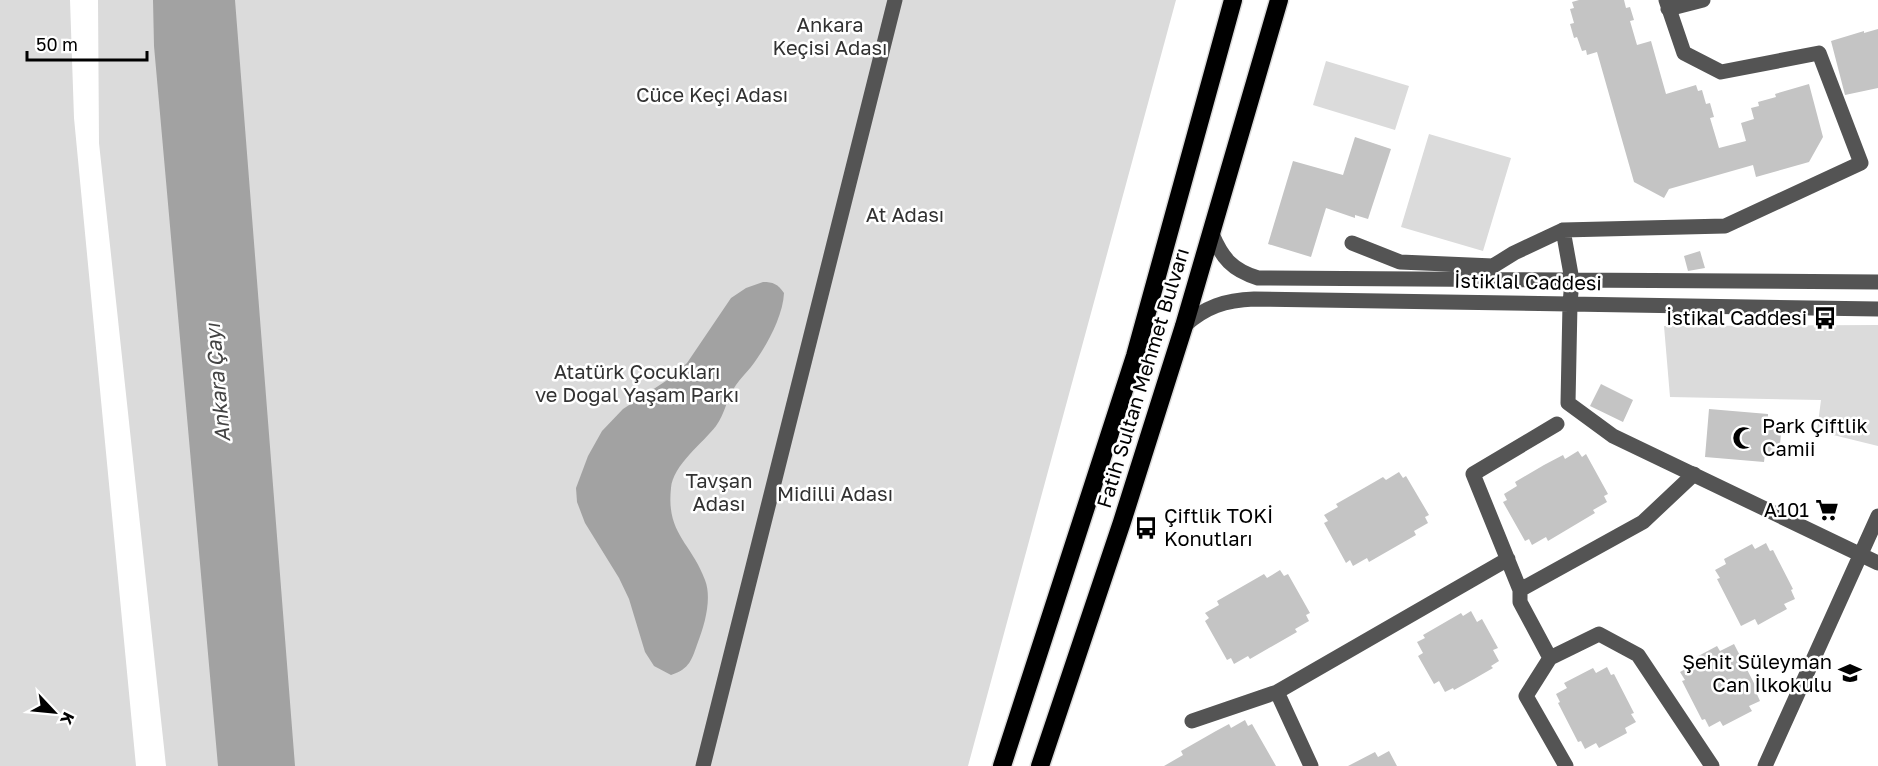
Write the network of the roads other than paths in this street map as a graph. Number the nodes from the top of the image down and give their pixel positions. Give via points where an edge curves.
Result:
1 (895, 0) edge
2 (1233, 0) edge
3 (1279, 0) edge
4 (1703, 0) edge
5 (1667, 4) edge
6 (1563, 230) junction
7 (1212, 234) junction
8 (1352, 243) dead end
9 (1572, 280) junction
10 (1878, 282) edge
11 (1570, 304) junction
12 (1878, 309) edge
13 (1184, 326) junction
14 (1557, 424) dead end
15 (1694, 474) junction
16 (1878, 516) edge
17 (1861, 555) junction
18 (1508, 559) junction
19 (1878, 563) edge
20 (1520, 590) junction
21 (1550, 658) junction
22 (1277, 692) junction
23 (1192, 721) dead end
24 (704, 766) edge
25 (1002, 766) edge
26 (1040, 766) edge
27 (1311, 766) edge
28 (1566, 766) edge
29 (1712, 766) edge
30 (1765, 766) edge

1 - 24 street
2 - 25 highway, Fatih Sultan Mehmet Bulvarı via 1135,356
3 - 7 highway, Fatih Sultan Mehmet Bulvarı
4 - 5 street
5 - 6 street via 1684,53 1721,72 1819,53 1861,163 1725,226
6 - 8 street via 1493,266 1400,262
6 - 9 street
7 - 9 street, İstiklal Caddesi via 1232,266 1258,278
7 - 13 highway, Fatih Sultan Mehmet Bulvarı
9 - 10 street, İstiklal Caddesi
9 - 11 street
11 - 12 street, İstiklal Caddesi
11 - 13 street, İstiklal Caddesi via 1234,299 1208,309
11 - 15 street via 1568,403 1613,436
13 - 26 highway, Fatih Sultan Mehmet Bulvarı
14 - 18 street via 1473,474
15 - 17 street
15 - 20 street via 1643,522
16 - 17 street
17 - 19 street
17 - 30 street
18 - 20 street
18 - 22 street
20 - 21 street via 1520,602
21 - 28 street via 1526,696
21 - 29 street via 1599,634 1638,655
22 - 23 street
22 - 27 street

